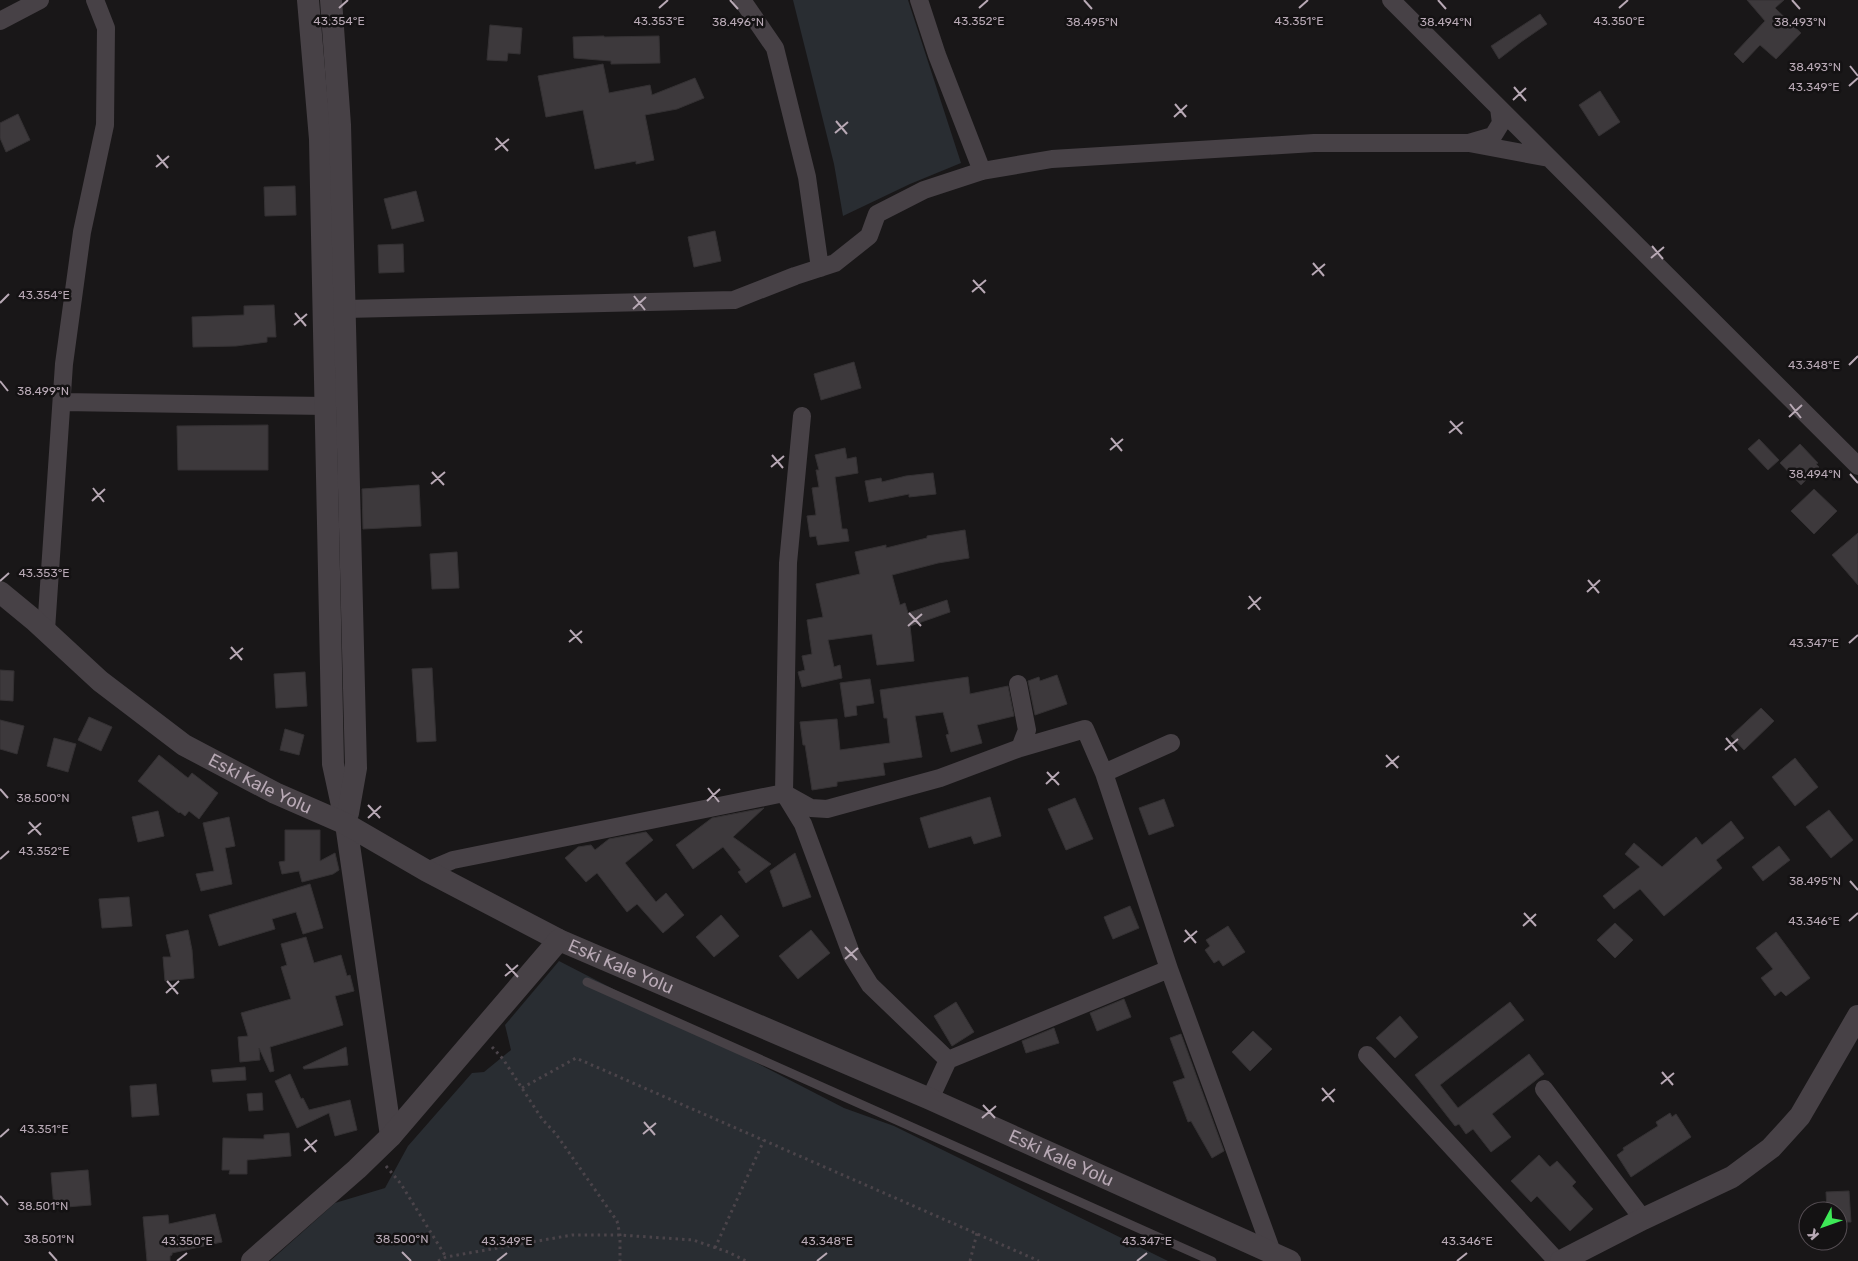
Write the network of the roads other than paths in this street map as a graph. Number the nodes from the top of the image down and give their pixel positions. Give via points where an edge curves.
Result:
1 (40, 0) edge
2 (95, 0) edge
3 (308, 0) edge
4 (331, 0) edge
5 (742, 0) edge
6 (919, 0) edge
7 (1391, 0) edge
8 (0, 21) edge
9 (1500, 108) junction
10 (1469, 143) junction
11 (1549, 158) junction
12 (982, 172) junction
13 (820, 268) junction
14 (345, 309) junction
15 (62, 402) junction
16 (327, 406) junction
17 (802, 416) dead end
18 (1858, 466) edge
19 (0, 592) edge
20 (46, 630) junction
21 (1018, 684) dead end
22 (1170, 743) dead end
23 (1020, 748) junction
24 (1104, 773) junction
25 (784, 793) junction
26 (346, 824) junction
27 (427, 871) junction
28 (559, 940) junction
29 (1169, 969) junction
30 (588, 982) dead end
31 (1858, 1016) edge
32 (1367, 1054) dead end
33 (948, 1060) junction
34 (1544, 1089) dead end
35 (930, 1099) junction
36 (383, 1144) junction
37 (1643, 1219) junction
38 (1281, 1256) edge
39 (252, 1261) edge
40 (1212, 1261) edge
41 (1559, 1261) edge

1 - 8 street
2 - 15 street via 106,28 105,125 82,232
3 - 16 street via 320,139
4 - 14 street via 340,125
5 - 13 street via 775,48 807,178
6 - 12 street
7 - 9 street
9 - 10 street via 1501,123 1493,136
9 - 11 street
10 - 11 street
10 - 12 street via 1265,146 1052,159
11 - 18 street
12 - 13 street via 924,190 877,214 869,236 835,263
13 - 14 street via 734,300
14 - 26 street via 356,768
15 - 16 street
15 - 20 street
16 - 26 street via 333,764
17 - 25 street via 788,563
19 - 20 street, Eski Kale Yolu
20 - 26 street, Eski Kale Yolu via 100,681 184,745 275,793
21 - 23 street via 1027,730
22 - 24 street
23 - 24 street via 1085,728
23 - 25 street via 940,778 827,809 811,808
24 - 29 street
25 - 27 street via 453,860
25 - 33 street via 803,824 852,956 870,985
26 - 27 street, Eski Kale Yolu
26 - 36 street
27 - 28 street, Eski Kale Yolu
28 - 35 street, Eski Kale Yolu
28 - 36 street
29 - 33 street
29 - 38 street
30 - 40 lane
31 - 37 street via 1800,1116 1771,1148 1732,1177
32 - 41 street
33 - 35 street
34 - 37 street
35 - 38 street, Eski Kale Yolu
36 - 39 street
37 - 41 street

